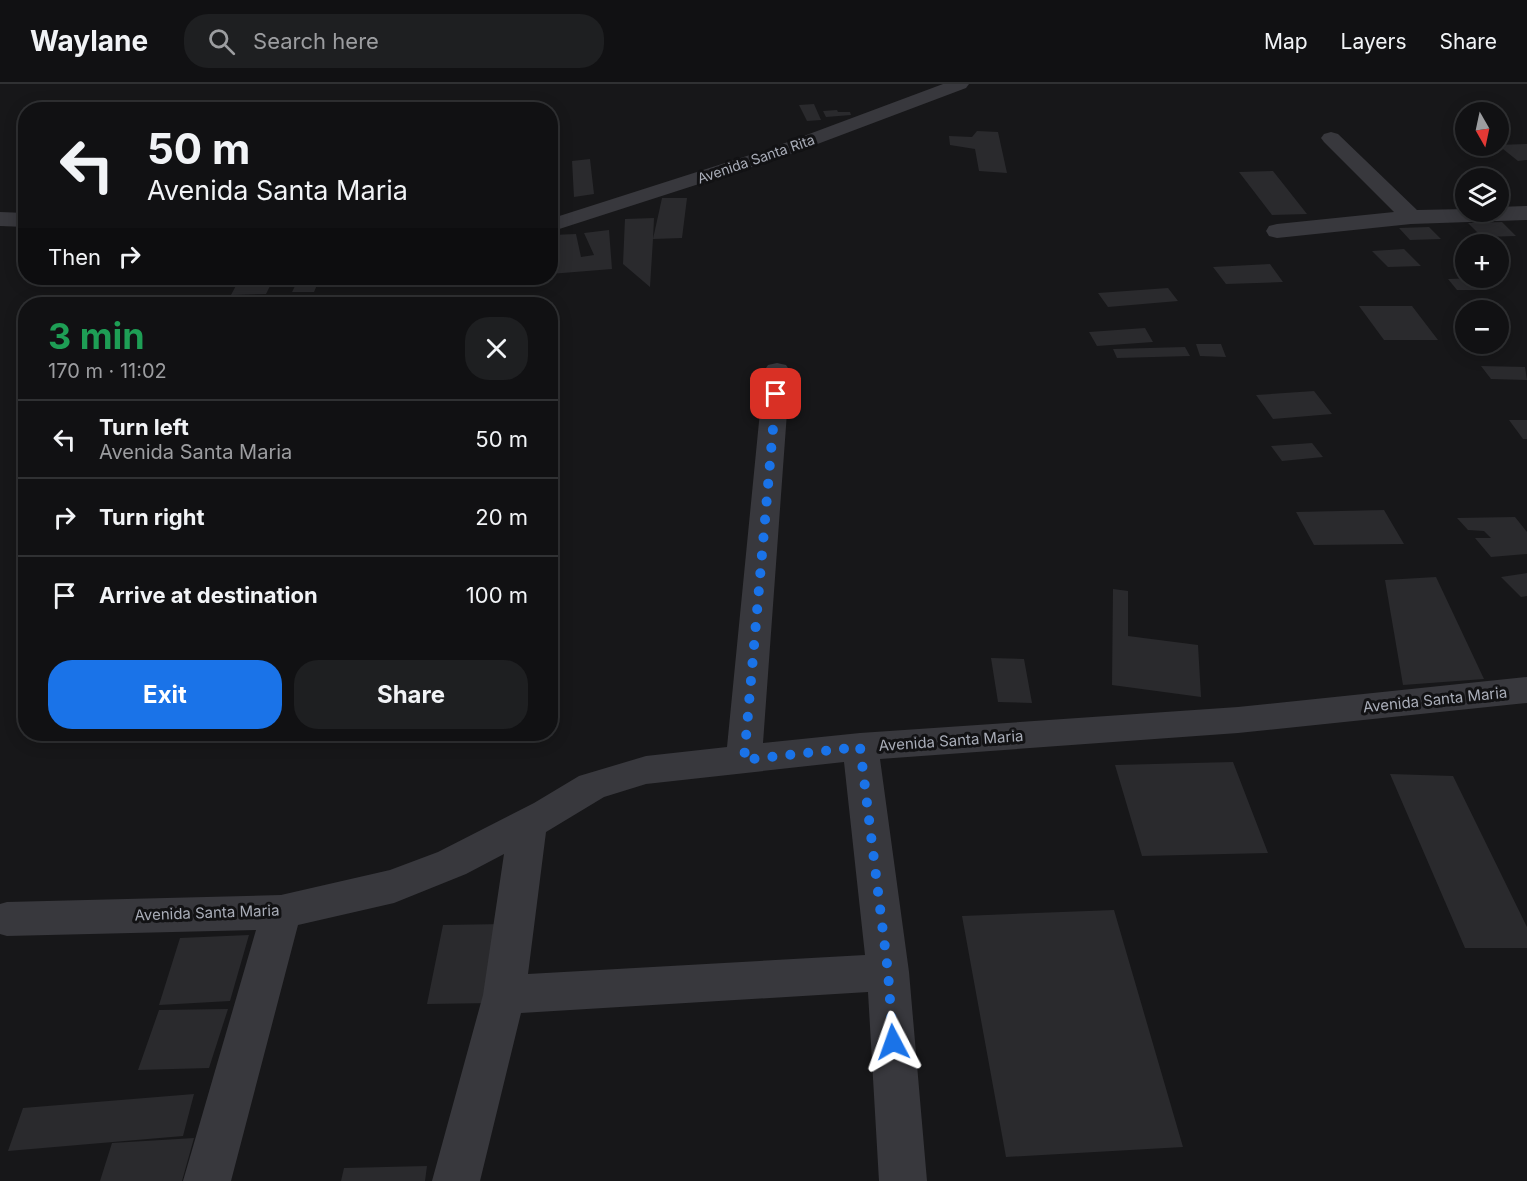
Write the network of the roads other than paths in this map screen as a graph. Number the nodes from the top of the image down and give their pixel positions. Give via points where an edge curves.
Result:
1 (960, 84) edge
2 (1331, 138) dead end
3 (1527, 213) edge
4 (1411, 217) junction
5 (0, 219) edge
6 (18, 220) edge
7 (558, 223) edge
8 (1277, 231) dead end
9 (777, 371) dead end
10 (1524, 696) edge
11 (860, 747) junction
12 (744, 760) junction
13 (528, 824) junction
14 (281, 912) junction
15 (7, 920) dead end
16 (888, 972) junction
17 (504, 995) junction
18 (207, 1181) edge
19 (456, 1181) edge
20 (903, 1181) edge

1 - 7 street, Avenida Santa Rita via 776,153
2 - 4 street
3 - 4 street
4 - 8 street
5 - 6 street
9 - 12 street
10 - 11 street, Avenida Santa Maria
11 - 12 street, Avenida Santa Maria
11 - 16 street
12 - 13 street, Avenida Santa Maria via 646,770 592,786
13 - 14 street, Avenida Santa Maria via 452,864 394,886
13 - 17 street
14 - 15 street, Avenida Santa Maria
14 - 18 street
16 - 17 street
16 - 20 street
17 - 19 street

